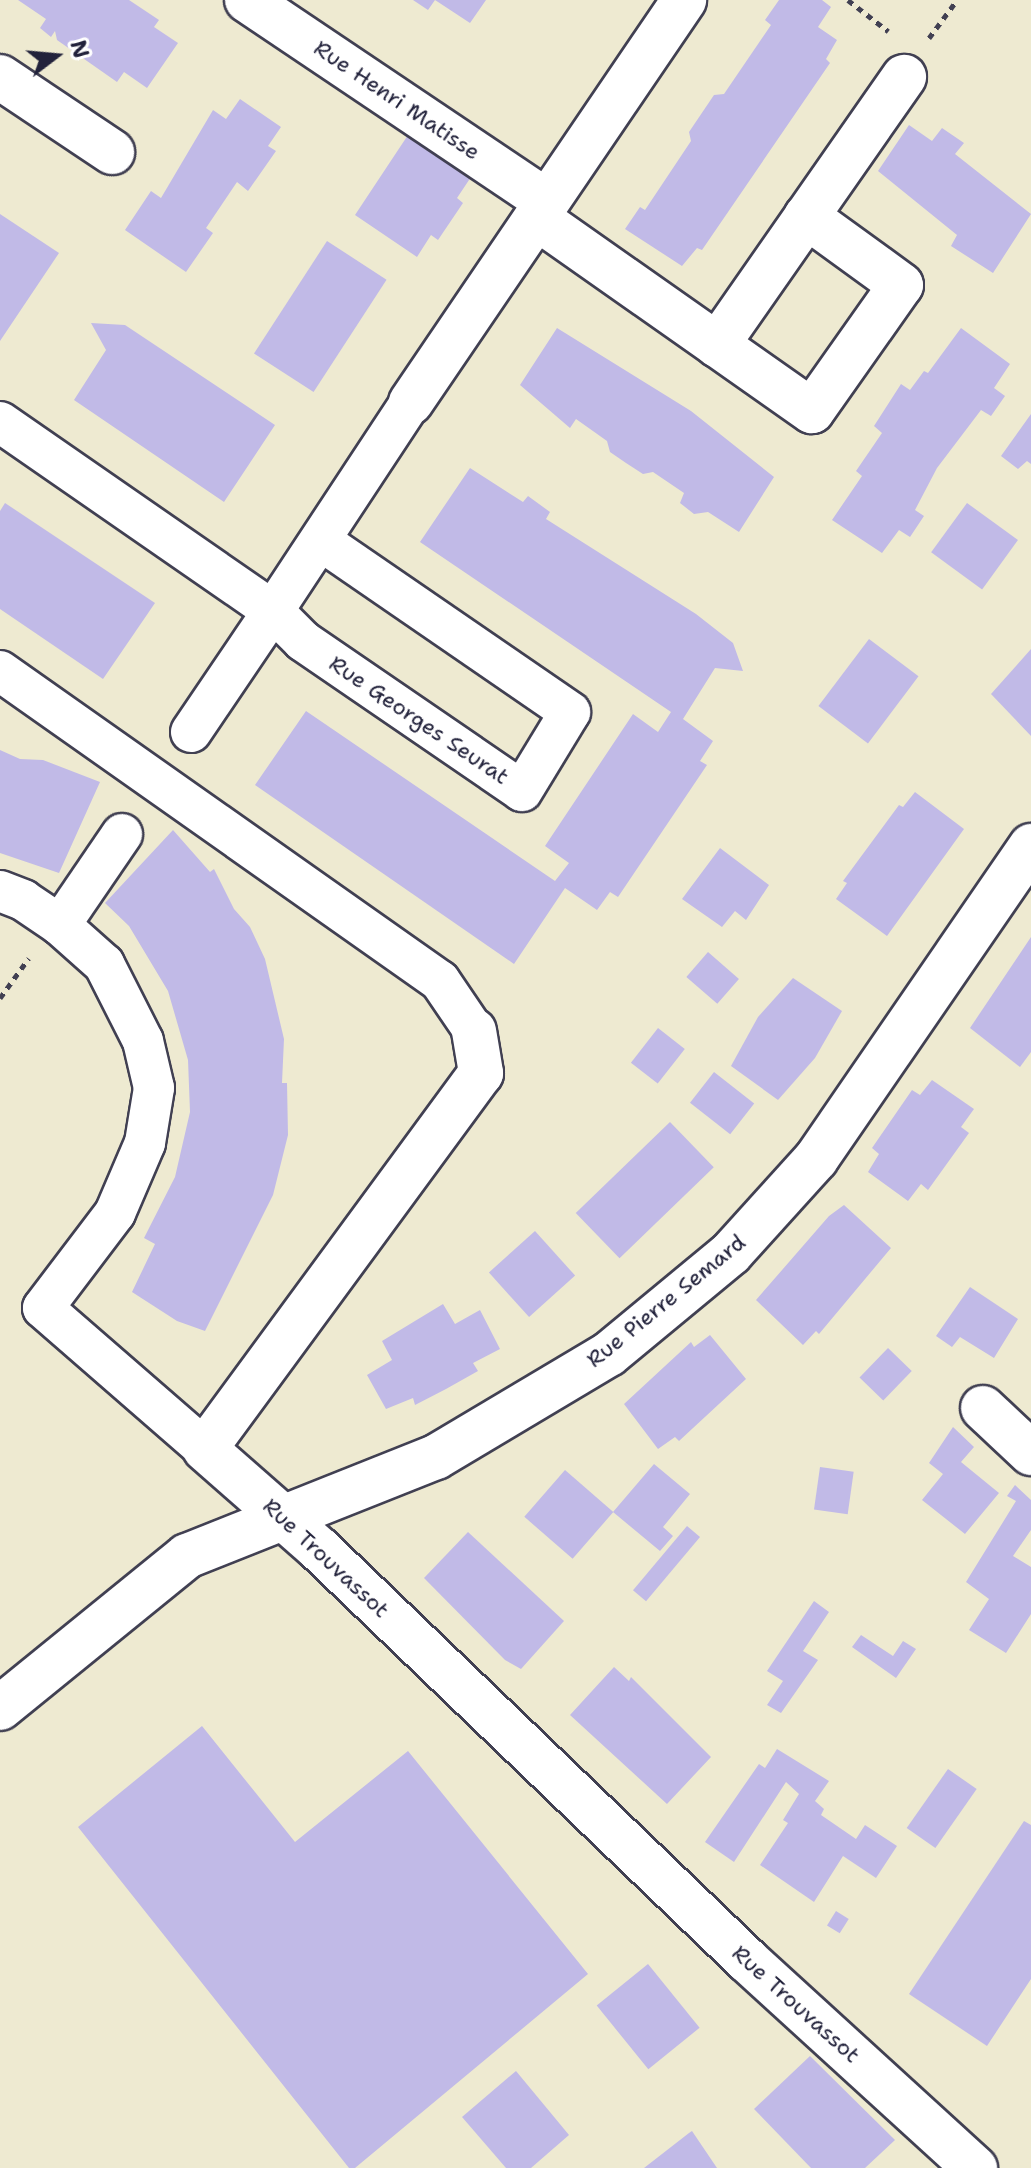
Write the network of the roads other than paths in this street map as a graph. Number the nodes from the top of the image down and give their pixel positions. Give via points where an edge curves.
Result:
1 (247, 0) edge
2 (684, 0) edge
3 (909, 53) road end
4 (0, 77) edge
5 (112, 152) dead end
6 (541, 210) junction
7 (806, 216) junction
8 (717, 345) junction
9 (411, 402) joint
10 (0, 422) edge
11 (321, 541) junction
12 (273, 611) junction
13 (0, 671) edge
14 (191, 732) dead end
15 (122, 834) dead end
16 (1031, 846) edge
17 (0, 891) edge
18 (60, 925) junction
19 (474, 1031) joint
20 (983, 1408) dead end
21 (205, 1449) junction
22 (1031, 1453) edge
23 (285, 1519) junction
24 (0, 1708) edge
25 (975, 2168) edge

1 - 6 street, Rue Henri Matisse
2 - 6 street
3 - 7 street
4 - 5 street
6 - 8 street
6 - 9 street
7 - 8 street
7 - 8 street via 901,285 812,411
9 - 11 street
10 - 12 street, Rue Georges Seurat
11 - 12 street
11 - 12 street, Rue Georges Seurat via 570,712 522,791 303,641
12 - 14 street
13 - 19 street via 440,981
15 - 18 street
16 - 23 street, Rue Pierre Semard via 816,1159 731,1253 582,1370 436,1457
17 - 18 street, Rue Trouvassot
18 - 21 street, Rue Trouvassot via 104,964 143,1041 154,1088 145,1143 115,1213 43,1308
19 - 21 street via 481,1073
20 - 22 street
21 - 23 street, Rue Trouvassot
23 - 24 street, Rue Pierre Semard via 187,1556
23 - 25 street, Rue Trouvassot via 747,1960

